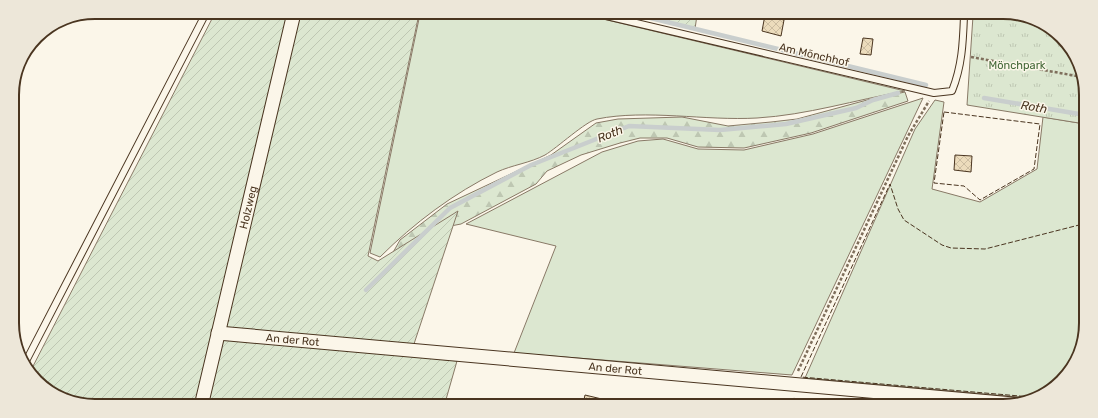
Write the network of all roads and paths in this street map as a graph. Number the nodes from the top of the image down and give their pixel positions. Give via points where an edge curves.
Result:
1 (202, 19) edge
2 (293, 19) edge
3 (619, 19) edge
4 (964, 19) edge
5 (963, 56) junction
6 (1076, 76) edge
7 (934, 94) junction
8 (218, 334) junction
9 (28, 359) edge
10 (793, 383) junction
11 (203, 399) edge
12 (922, 399) edge

1 - 9 lane
2 - 8 street, Holzweg
3 - 7 lane, Am Mönchhof
4 - 5 lane, Am Mönchhof
5 - 6 path
5 - 7 lane, Am Mönchhof via 952,90
7 - 10 path via 908,136
8 - 10 street, An der Rot
8 - 11 street, Holzweg
10 - 12 street, An der Rot

